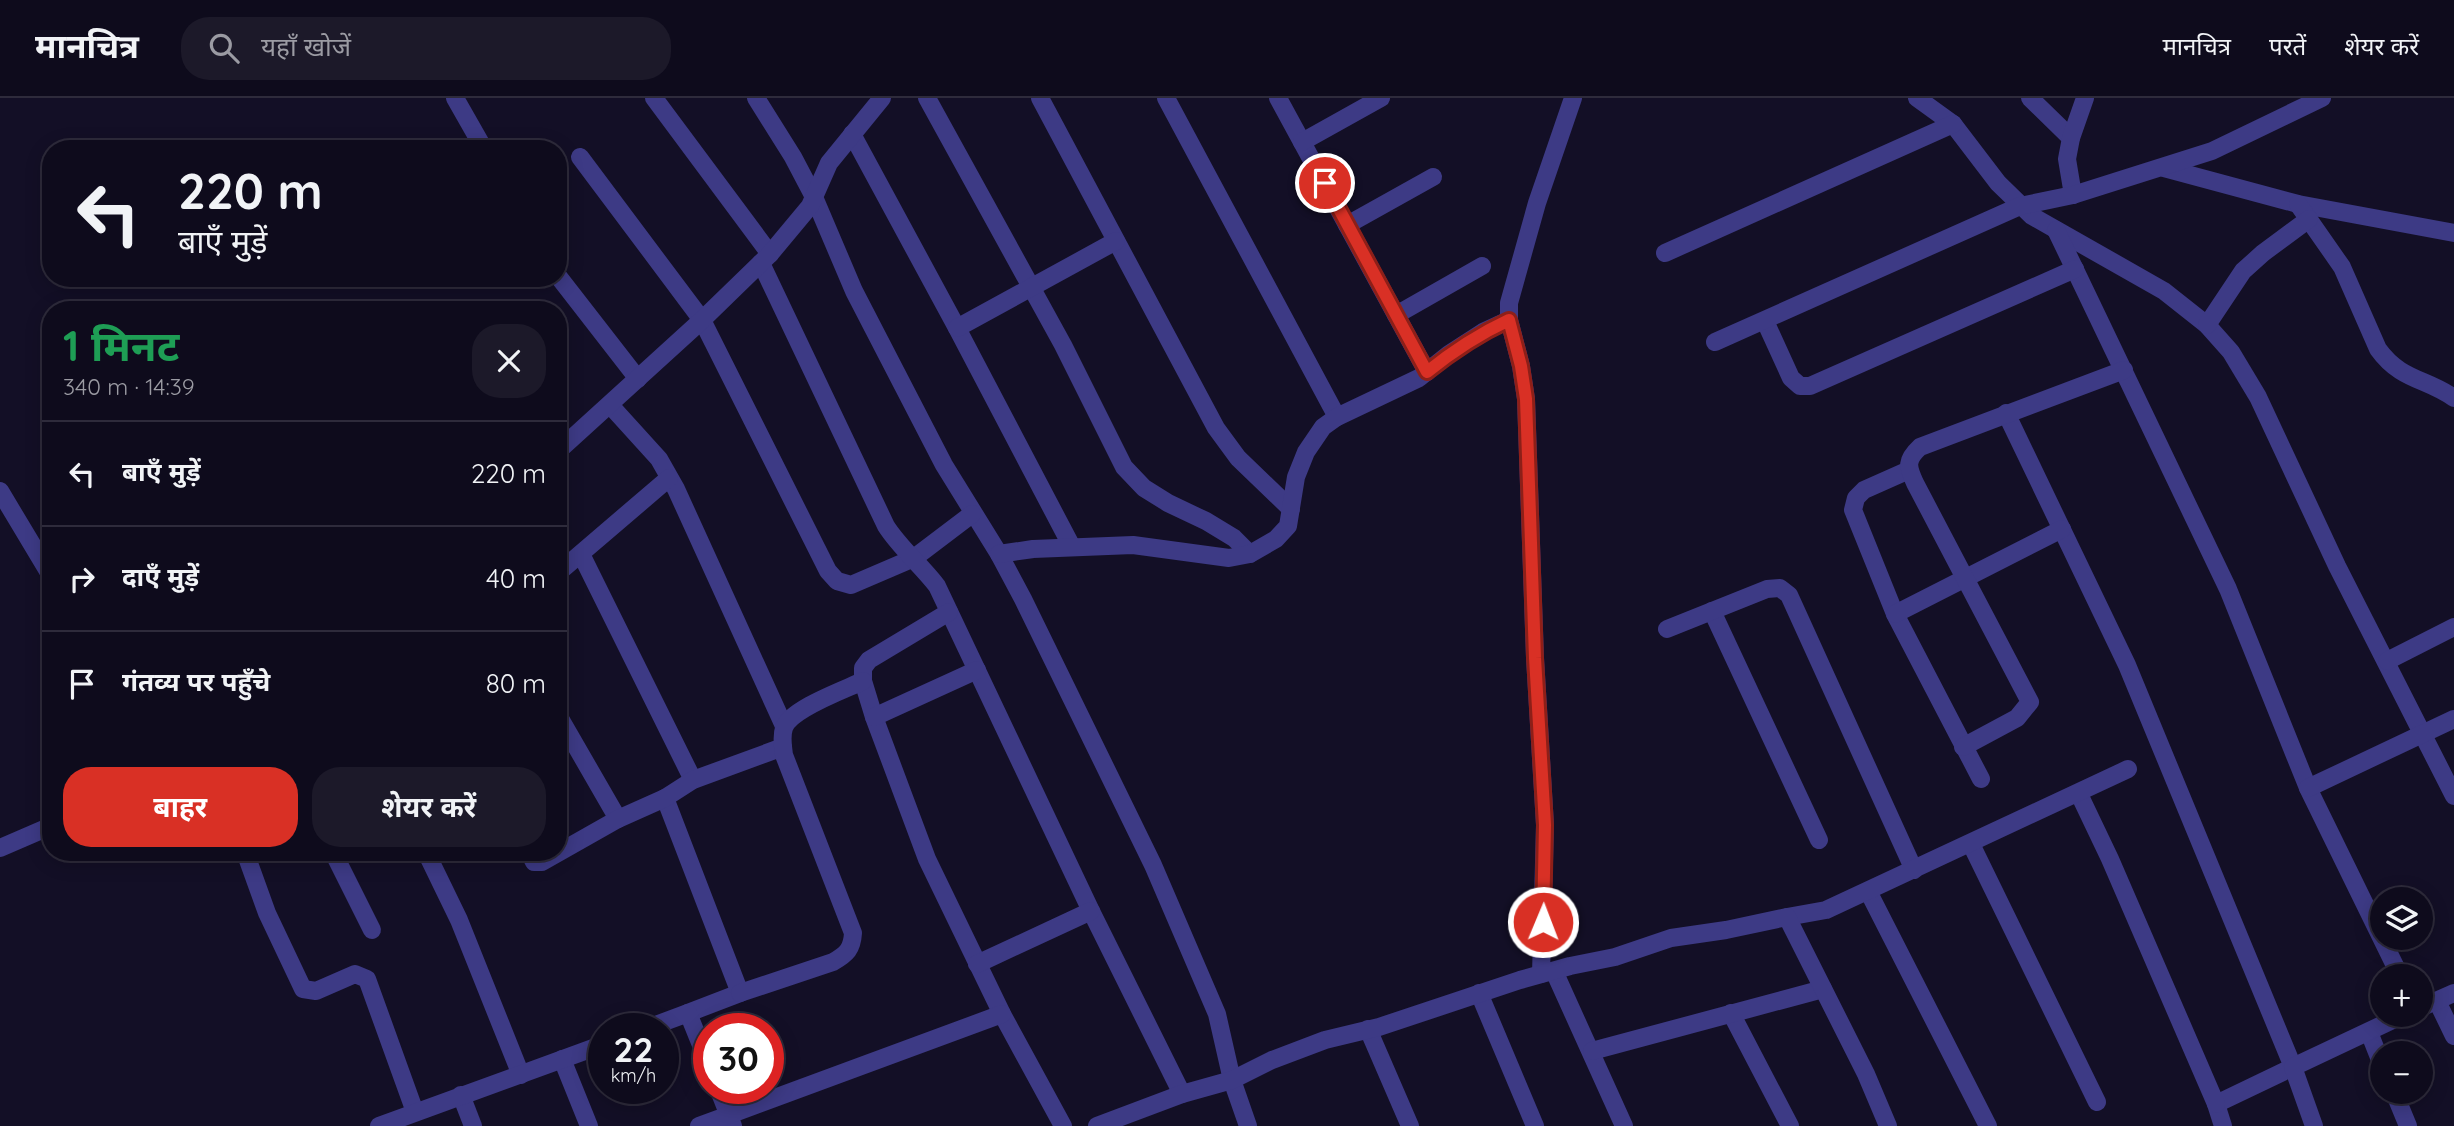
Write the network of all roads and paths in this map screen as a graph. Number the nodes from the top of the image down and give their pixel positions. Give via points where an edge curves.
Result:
1 (455, 98) edge
2 (654, 98) edge
3 (756, 98) edge
4 (927, 98) edge
5 (1041, 98) edge
6 (1166, 98) edge
7 (1278, 98) edge
8 (1381, 98) edge
9 (1573, 98) edge
10 (1917, 98) edge
11 (2030, 98) edge
12 (2085, 98) edge
13 (2322, 98) edge
14 (879, 100) edge
15 (1954, 124) junction
16 (852, 134) junction
17 (2071, 138) junction
18 (479, 140) edge
19 (1302, 142) junction
20 (580, 157) dead end
21 (2164, 168) junction
22 (1433, 177) dead end
23 (2073, 195) junction
24 (814, 197) junction
25 (2298, 204) junction
26 (2020, 205) junction
27 (2309, 219) junction
28 (1347, 225) junction
29 (2056, 230) junction
30 (2454, 233) edge
31 (1116, 241) junction
32 (1665, 253) dead end
33 (765, 258) junction
34 (1482, 266) dead end
35 (2075, 269) junction
36 (567, 287) edge
37 (1032, 289) junction
38 (1396, 315) junction
39 (702, 320) junction
40 (1509, 320) junction
41 (1765, 321) junction
42 (2207, 325) junction
43 (957, 328) junction
44 (1715, 342) dead end
45 (2124, 370) junction
46 (1427, 372) junction
47 (638, 379) junction
48 (2454, 398) edge
49 (610, 405) junction
50 (2006, 413) junction
51 (1337, 417) junction
52 (567, 443) edge
53 (1909, 470) junction
54 (669, 478) junction
55 (0, 491) edge
56 (1291, 509) junction
57 (972, 514) junction
58 (2062, 529) junction
59 (1072, 547) junction
60 (581, 554) junction
61 (999, 554) junction
62 (1250, 554) junction
63 (914, 558) junction
64 (42, 561) edge
65 (567, 566) edge
66 (1967, 579) junction
67 (1712, 611) junction
68 (949, 612) junction
69 (1895, 614) junction
70 (2454, 627) edge
71 (1667, 629) dead end
72 (2387, 661) junction
73 (977, 670) junction
74 (863, 681) junction
75 (874, 717) junction
76 (2454, 719) edge
77 (784, 726) junction
78 (567, 731) edge
79 (2424, 734) junction
80 (783, 747) junction
81 (1963, 747) junction
82 (2128, 769) dead end
83 (1981, 779) dead end
84 (693, 780) junction
85 (2308, 788) junction
86 (2079, 794) junction
87 (2454, 796) edge
88 (665, 798) junction
89 (618, 819) junction
90 (42, 830) edge
91 (1819, 840) dead end
92 (1971, 844) junction
93 (0, 848) edge
94 (567, 848) edge
95 (247, 861) edge
96 (338, 861) edge
97 (430, 861) edge
98 (1914, 870) junction
99 (1868, 891) junction
100 (1091, 911) junction
101 (1787, 917) junction
102 (372, 930) dead end
103 (977, 964) junction
104 (2394, 964) edge
105 (1548, 973) junction
106 (1823, 989) junction
107 (740, 993) junction
108 (1479, 993) junction
109 (2454, 993) edge
110 (2433, 1002) edge
111 (2433, 1009) edge
112 (688, 1013) junction
113 (1731, 1013) junction
114 (1002, 1014) junction
115 (679, 1016) edge
116 (693, 1025) edge
117 (2379, 1027) edge
118 (1368, 1030) junction
119 (2369, 1032) junction
120 (2454, 1036) edge
121 (2373, 1041) edge
122 (588, 1050) edge
123 (1592, 1051) junction
124 (562, 1059) junction
125 (2293, 1067) junction
126 (521, 1074) junction
127 (1232, 1080) junction
128 (1182, 1094) junction
129 (461, 1096) junction
130 (2098, 1102) dead end
131 (2216, 1104) junction
132 (2399, 1104) edge
133 (415, 1112) junction
134 (731, 1120) edge
135 (379, 1126) edge
136 (473, 1126) edge
137 (589, 1126) edge
138 (699, 1126) edge
139 (1063, 1126) edge
140 (1097, 1126) edge
141 (1248, 1126) edge
142 (1410, 1126) edge
143 (1535, 1126) edge
144 (1624, 1126) edge
145 (1790, 1126) edge
146 (1888, 1126) edge
147 (1987, 1126) edge
148 (2223, 1126) edge
149 (2314, 1126) edge
150 (2408, 1126) edge

1 - 18 street
2 - 33 street
3 - 24 street
4 - 37 street
5 - 31 street
6 - 51 street
7 - 19 street
8 - 19 street
9 - 40 street via 1518,265
10 - 15 street
11 - 17 street
12 - 17 street
13 - 21 street via 2212,151
14 - 16 street
15 - 26 street
15 - 32 street
16 - 24 street via 829,163
16 - 43 street
17 - 23 street via 2067,159
19 - 28 street
20 - 39 street
21 - 23 street
21 - 25 street
22 - 28 street
23 - 26 street
24 - 33 street
24 - 57 street via 854,291
25 - 27 street
25 - 30 street
26 - 29 street
26 - 41 street
27 - 42 street via 2243,271
27 - 48 street via 2342,267 2385,360
28 - 38 street
29 - 35 street
29 - 42 street via 2164,291
31 - 37 street
31 - 56 street via 1216,428 1238,458
33 - 39 street
33 - 63 street via 886,526
34 - 38 street
35 - 41 street via 1810,386 1800,386 1791,378
35 - 45 street
36 - 47 street
37 - 43 street
37 - 62 street via 1124,467 1144,488 1234,538
38 - 46 street
39 - 47 street
39 - 63 street via 828,571 837,581 851,585
40 - 46 street via 1483,332
40 - 105 street via 1526,399
41 - 44 street
42 - 72 street via 2231,352 2258,397
43 - 59 street
45 - 50 street
45 - 85 street via 2228,589
46 - 51 street
47 - 49 street
49 - 52 street
49 - 54 street via 659,459
50 - 53 street via 1920,447 1911,456
50 - 58 street
51 - 56 street via 1323,427 1306,452
53 - 66 street
53 - 69 street via 1864,490 1853,510
54 - 60 street
54 - 77 street
55 - 64 street
56 - 62 street via 1288,526
57 - 61 street
57 - 63 street
58 - 66 street
58 - 125 street via 2127,665
59 - 61 street
59 - 62 street via 1133,545 1229,558
60 - 65 street
60 - 84 street
61 - 127 street via 1153,865 1217,1014
63 - 68 street via 937,586
66 - 69 street
66 - 81 street via 2030,702 2017,718
67 - 71 street
67 - 91 street
67 - 98 street via 1767,589 1780,588 1789,595
68 - 73 street
68 - 74 street via 869,660 863,668
69 - 81 street
70 - 72 street
72 - 79 street
73 - 75 street
73 - 100 street
74 - 75 street
74 - 77 street via 793,715
75 - 103 street via 927,859
76 - 79 street
77 - 80 street
78 - 89 street
79 - 85 street
79 - 87 street
80 - 84 street
80 - 107 street via 853,933 852,946 833,962
81 - 83 street
82 - 86 street
84 - 88 street
85 - 104 street
86 - 92 street
86 - 131 street
88 - 89 street
88 - 107 street
89 - 94 street
90 - 93 street
92 - 98 street
92 - 130 street
95 - 133 street via 303,989 316,991 355,974 367,979
96 - 102 street
97 - 126 street
98 - 99 street
99 - 101 street via 1826,910
99 - 147 street
100 - 103 street
100 - 128 street
101 - 105 street via 1671,938
101 - 106 street
103 - 114 street
105 - 108 street
105 - 123 street
106 - 113 street
106 - 146 street
107 - 112 street
108 - 118 street
108 - 143 street
109 - 110 street
111 - 120 street
112 - 115 street
112 - 116 street
113 - 123 street
113 - 145 street
114 - 134 street
114 - 139 street
117 - 119 street
118 - 127 street via 1325,1040
118 - 142 street
119 - 121 street
119 - 125 street
122 - 124 street
123 - 144 street
124 - 126 street
124 - 137 street
125 - 131 street
125 - 149 street
126 - 129 street
127 - 128 street
127 - 141 street
128 - 140 street
129 - 133 street
129 - 136 street
131 - 148 street
132 - 150 street
133 - 135 street
134 - 138 street

